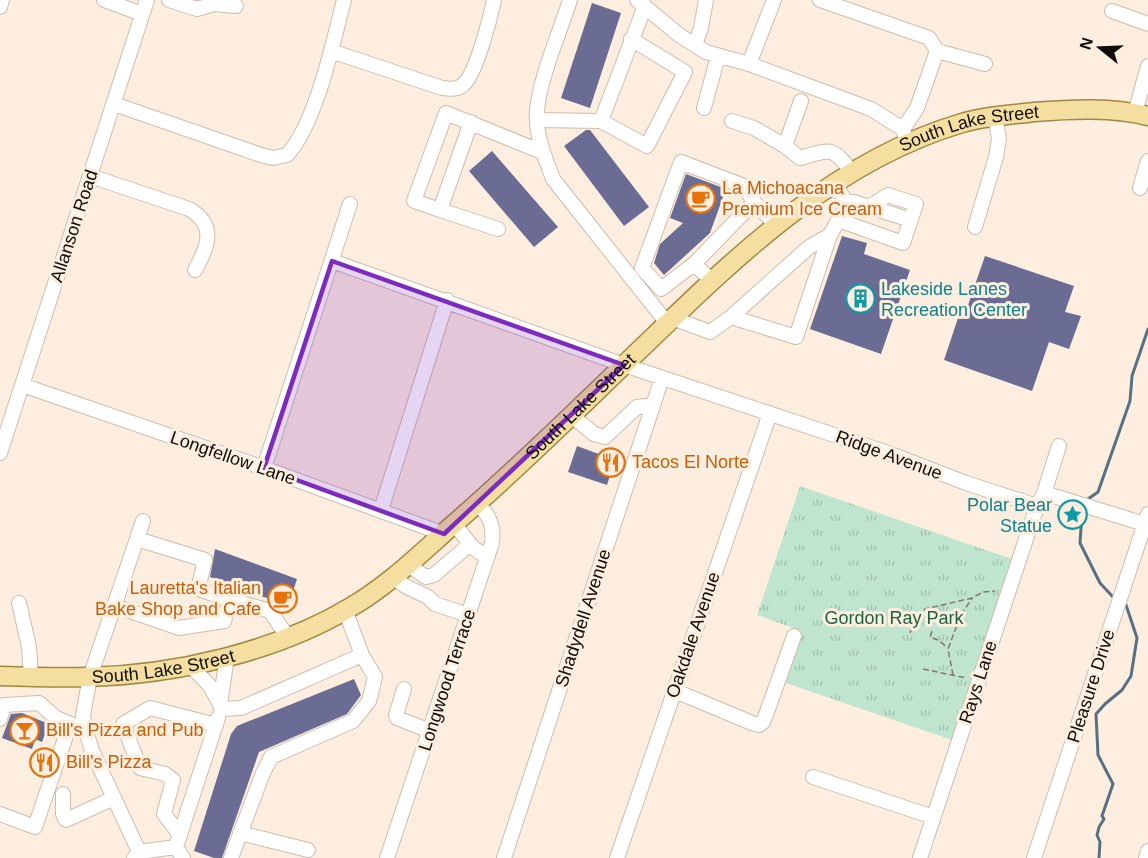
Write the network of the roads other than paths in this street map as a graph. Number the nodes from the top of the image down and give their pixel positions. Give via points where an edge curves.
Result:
1 (2, 0) edge
2 (104, 0) edge
3 (169, 0) edge
4 (344, 0) edge
5 (494, 0) edge
6 (570, 0) edge
7 (706, 0) edge
8 (774, 0) edge
9 (820, 0) edge
10 (641, 3) edge
11 (236, 6) dead end
12 (0, 7) edge
13 (145, 7) edge
14 (1112, 11) dead end
15 (1148, 24) edge
16 (631, 39) junction
17 (695, 45) junction
18 (331, 51) junction
19 (937, 51) junction
20 (718, 56) junction
21 (749, 64) junction
22 (985, 64) dead end
23 (1148, 66) edge
24 (801, 101) dead end
25 (114, 104) junction
26 (704, 108) dead end
27 (1141, 115) edge
28 (995, 116) junction
29 (537, 120) junction
30 (601, 121) junction
31 (732, 121) dead end
32 (471, 122) junction
33 (905, 136) junction
34 (784, 146) junction
35 (542, 152) junction
36 (1148, 161) edge
37 (852, 172) junction
38 (90, 176) junction
39 (834, 183) junction
40 (1140, 188) dead end
41 (754, 202) junction
42 (847, 203) junction
43 (350, 204) dead end
44 (440, 210) junction
45 (838, 220) junction
46 (776, 225) junction
47 (975, 227) dead end
48 (498, 229) dead end
49 (830, 236) junction
50 (332, 261) junction
51 (694, 264) junction
52 (195, 270) dead end
53 (651, 278) junction
54 (712, 282) junction
55 (640, 288) junction
56 (447, 300) junction
57 (731, 317) junction
58 (670, 321) junction
59 (624, 365) junction
60 (662, 378) junction
61 (22, 385) junction
62 (653, 405) junction
63 (770, 412) junction
64 (571, 415) junction
65 (1059, 446) dead end
66 (0, 453) edge
67 (264, 468) junction
68 (1044, 493) junction
69 (477, 504) junction
70 (1037, 506) junction
71 (381, 510) junction
72 (143, 521) dead end
73 (1147, 521) edge
74 (449, 529) junction
75 (137, 539) junction
76 (469, 545) junction
77 (488, 556) junction
78 (408, 565) junction
79 (392, 577) junction
80 (230, 600) junction
81 (19, 603) dead end
82 (115, 606) junction
83 (345, 610) junction
84 (468, 615) junction
85 (287, 636) junction
86 (794, 636) dead end
87 (363, 655) junction
88 (227, 657) junction
89 (190, 665) junction
90 (0, 676) edge
91 (32, 676) junction
92 (90, 677) junction
93 (404, 689) dead end
94 (673, 690) junction
95 (221, 706) junction
96 (0, 719) edge
97 (70, 724) junction
98 (216, 725) junction
99 (85, 730) junction
100 (430, 731) junction
101 (813, 777) dead end
102 (63, 794) dead end
103 (114, 798) junction
104 (0, 814) edge
105 (933, 817) junction
106 (240, 833) junction
107 (180, 847) edge
108 (308, 850) dead end
109 (1148, 851) edge
110 (138, 856) edge
111 (231, 858) edge
112 (387, 858) edge
113 (504, 858) edge
114 (617, 858) edge
115 (920, 858) edge
116 (1034, 858) edge
117 (1146, 858) edge

1 - 12 street
2 - 13 street
3 - 11 street via 197,9 214,4
4 - 18 street
5 - 18 street via 472,72 459,88 442,88
6 - 29 street via 540,91
7 - 17 street
8 - 21 street
9 - 19 street via 929,38
10 - 16 street
10 - 17 street
13 - 25 street, Allanson Road
14 - 15 street
16 - 30 street
16 - 30 street via 685,72 647,146
17 - 20 street
18 - 25 street via 300,137 280,158 261,155
19 - 22 street
19 - 33 street
20 - 21 street
20 - 26 street
21 - 33 street via 871,109
23 - 27 street
24 - 34 street
25 - 38 street, Allanson Road
27 - 28 main road, South Lake Street via 1049,111
28 - 33 main road, South Lake Street
28 - 47 street via 999,139 996,157
29 - 30 street
29 - 35 street
31 - 34 street via 754,128
32 - 35 street
32 - 44 street
32 - 44 street via 446,113 414,201
33 - 37 main road, South Lake Street
34 - 37 street via 800,158 826,150 837,153
35 - 55 street via 553,179
36 - 40 street
37 - 39 main road, South Lake Street
38 - 52 street via 197,213 208,237
38 - 61 street, Allanson Road
39 - 42 street
39 - 46 main road, South Lake Street
41 - 46 street
41 - 51 street
41 - 53 street via 744,186 681,162 642,268
42 - 45 street
42 - 45 street via 911,220 903,243
43 - 50 street
44 - 48 street
45 - 49 street
46 - 54 main road, South Lake Street
49 - 57 street via 808,248
49 - 57 street via 796,337
50 - 56 street, Ridge Avenue
50 - 67 street
51 - 53 street via 661,289
51 - 54 street
53 - 55 street
54 - 58 main road, South Lake Street
55 - 58 street
56 - 59 street, Ridge Avenue
56 - 71 street
57 - 58 street via 710,332
58 - 59 main road, South Lake Street
59 - 60 street, Ridge Avenue
59 - 64 main road, South Lake Street
60 - 62 street, Shadydell Avenue
60 - 63 street, Ridge Avenue
61 - 66 street, Allanson Road
61 - 67 street, Longfellow Lane
62 - 64 street via 637,407 605,437 594,434
62 - 113 street, Shadydell Avenue
63 - 70 street, Ridge Avenue
63 - 94 street, Oakdale Avenue
64 - 69 main road, South Lake Street
65 - 68 street
67 - 71 street, Longfellow Lane
68 - 70 street
68 - 73 street
69 - 74 main road, South Lake Street
69 - 77 street, Longwood Terrace via 492,522
70 - 105 street, Rays Lane
71 - 74 street, Longfellow Lane
72 - 75 street
73 - 116 street, Pleasure Drive
74 - 76 street via 465,536
74 - 78 main road, South Lake Street
75 - 80 street via 205,560 198,589
75 - 82 street
76 - 77 street
76 - 78 street via 434,575 426,577
77 - 84 street, Longwood Terrace
78 - 79 main road, South Lake Street
79 - 83 main road, South Lake Street
79 - 84 street via 435,604
80 - 82 street via 224,621 179,628
80 - 85 street via 270,611
81 - 91 street
82 - 92 street
83 - 85 main road, South Lake Street via 319,625
83 - 87 street
84 - 100 street, Longwood Terrace
85 - 88 main road, South Lake Street
86 - 94 street via 759,724
87 - 95 street via 241,708
87 - 106 street via 375,676 369,701 353,721 271,757
88 - 89 main road, South Lake Street
88 - 95 street
89 - 92 main road, South Lake Street
89 - 95 street via 210,686
90 - 91 main road, South Lake Street
91 - 92 main road, South Lake Street
92 - 99 street via 83,715
93 - 100 street via 397,718
94 - 114 street, Oakdale Avenue
95 - 98 street
96 - 97 street via 4,705 39,703
97 - 99 street
97 - 104 street via 35,827
98 - 107 street
98 - 107 street via 150,708 123,724 140,768 173,780 164,814
99 - 103 street
100 - 112 street, Longwood Terrace
101 - 105 street
102 - 103 street via 66,820
103 - 110 street
105 - 115 street, Rays Lane
106 - 108 street
106 - 111 street
107 - 110 street
109 - 117 street

